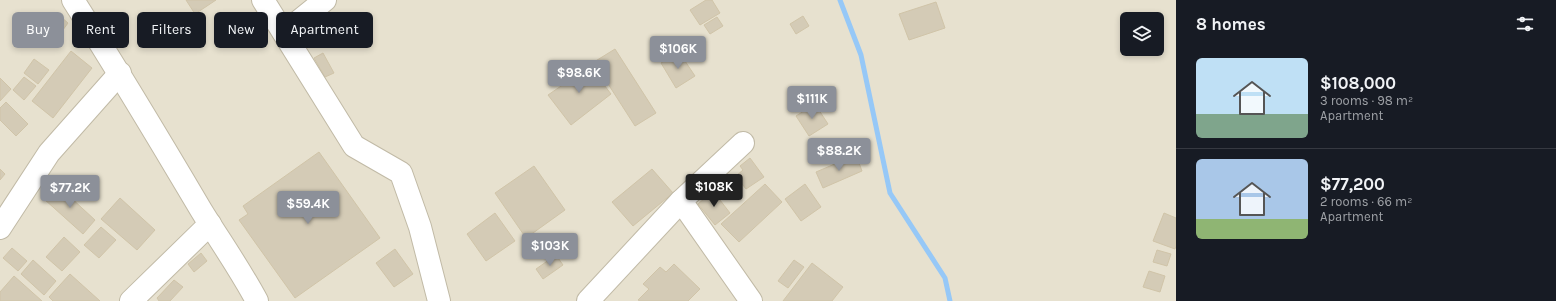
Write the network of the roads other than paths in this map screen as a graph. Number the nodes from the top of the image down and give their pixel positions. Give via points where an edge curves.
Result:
1 (73, 0) edge
2 (263, 0) edge
3 (325, 0) edge
4 (310, 12) edge
5 (276, 20) edge
6 (293, 48) edge
7 (120, 73) junction
8 (743, 144) dead end
9 (681, 201) junction
10 (210, 224) junction
11 (0, 228) edge
12 (131, 301) edge
13 (257, 301) edge
14 (439, 301) edge
15 (588, 301) edge
16 (751, 301) edge

1 - 7 street
2 - 5 street
3 - 4 street
6 - 14 street via 354,146 401,173 420,227
7 - 10 street
7 - 11 street via 49,153
8 - 9 street
9 - 15 street
9 - 16 street
10 - 12 street
10 - 13 street

